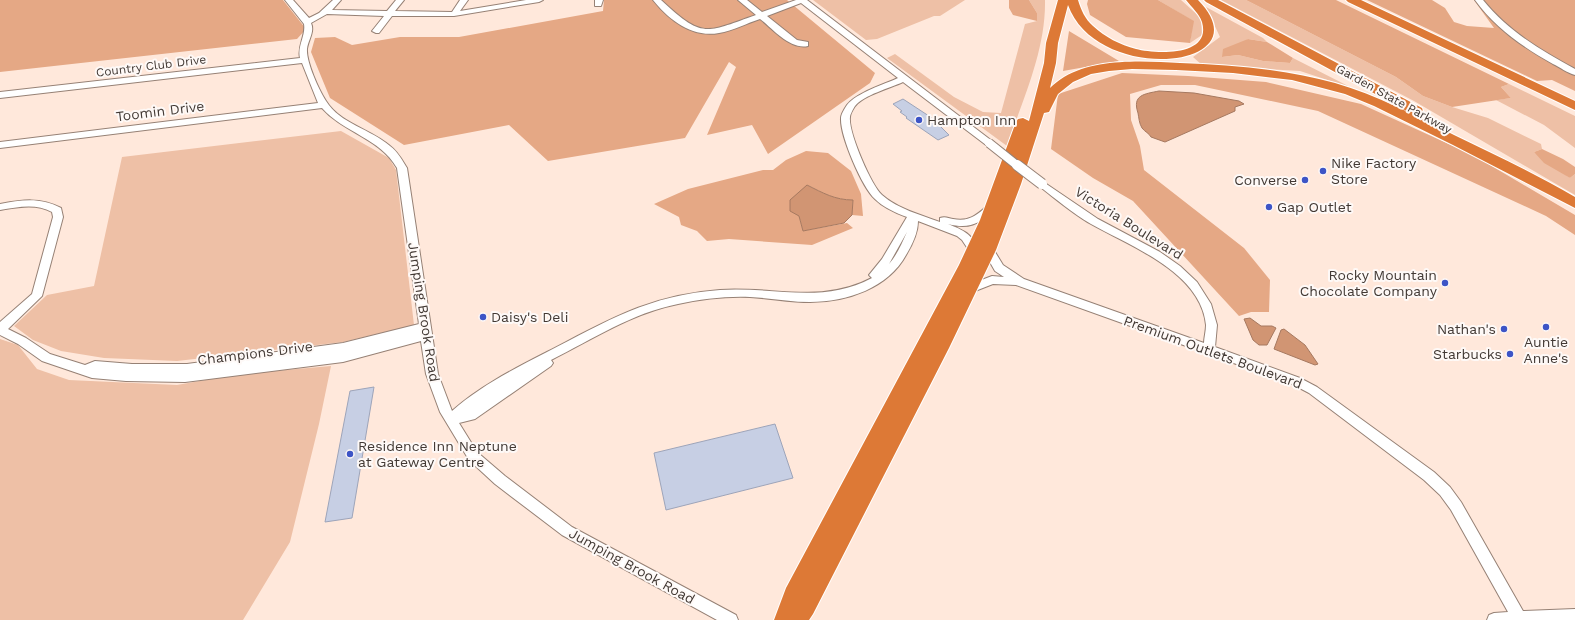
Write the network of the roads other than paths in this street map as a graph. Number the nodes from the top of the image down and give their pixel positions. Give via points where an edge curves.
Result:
1 (289, 0) edge
2 (337, 0) edge
3 (400, 0) edge
4 (464, 0) edge
5 (538, 0) edge
6 (657, 0) edge
7 (742, 0) edge
8 (802, 0) edge
9 (1052, 0) edge
10 (1064, 0) edge
11 (1072, 0) edge
12 (1192, 0) edge
13 (1210, 0) edge
14 (1352, 0) edge
15 (1362, 0) edge
16 (1479, 0) edge
17 (327, 12) junction
18 (390, 14) junction
19 (454, 14) junction
20 (761, 16) junction
21 (1391, 18) junction
22 (307, 22) junction
23 (376, 31) dead end
24 (1052, 43) junction
25 (805, 44) dead end
26 (305, 60) junction
27 (1042, 62) junction
28 (1575, 72) edge
29 (905, 78) junction
30 (0, 95) edge
31 (324, 105) junction
32 (1575, 106) edge
33 (0, 145) edge
34 (1014, 184) junction
35 (1553, 190) junction
36 (1575, 203) edge
37 (993, 204) junction
38 (0, 208) edge
39 (913, 216) junction
40 (981, 249) junction
41 (1020, 282) junction
42 (970, 289) junction
43 (0, 330) edge
44 (425, 331) junction
45 (1209, 350) junction
46 (451, 420) junction
47 (1575, 616) edge
48 (1519, 618) junction
49 (731, 620) edge
50 (784, 620) edge
51 (795, 620) edge
52 (1494, 620) edge

1 - 22 street
2 - 17 street
3 - 18 street
4 - 19 street
5 - 19 street
6 - 20 street via 693,30 708,33
7 - 20 street
8 - 20 street
8 - 29 street, Victoria Boulevard
9 - 27 highway
10 - 24 highway
11 - 12 highway via 1079,18 1101,39 1132,52 1170,56 1195,50 1208,36 1210,28 1204,11
13 - 35 highway, Garden State Parkway via 1407,105
14 - 21 highway
15 - 21 highway
16 - 28 street via 1493,18 1509,32 1534,50
17 - 18 street
17 - 22 street
18 - 19 street
18 - 23 street
20 - 25 street via 794,42
21 - 32 highway
22 - 26 street, Jumping Brook Road via 309,27 303,48
24 - 27 highway
24 - 34 highway via 1050,63 1036,118
26 - 30 street, Country Club Drive
26 - 31 street, Jumping Brook Road
27 - 37 highway
29 - 39 street via 856,101 847,111 845,125 863,176 870,188 889,205
29 - 45 street, Victoria Boulevard, bridge via 1083,214 1159,256 1185,277 1200,296 1210,315 1212,331
31 - 33 street, Toomin Drive
31 - 44 street, Jumping Brook Road via 348,126 386,147 399,160 405,182
34 - 35 highway via 1030,156 1047,102 1060,85 1092,71 1116,66 1143,65 1261,72 1293,76 1337,88 1384,106
34 - 40 highway
35 - 36 highway, Garden State Parkway
37 - 39 street via 979,219 968,224
37 - 40 highway
38 - 43 street via 34,202 48,204 57,210 58,216 37,296
39 - 40 street, Premium Outlets Boulevard via 961,233
39 - 46 street via 914,229 902,254 895,265 876,281 842,294 823,297 718,294 678,300 630,314 568,346 542,367 471,415
40 - 41 street, Premium Outlets Boulevard via 999,268
40 - 42 highway
40 - 50 highway via 938,323 793,594
41 - 42 street, Premium Outlets Boulevard via 992,280
41 - 45 street, Premium Outlets Boulevard
42 - 51 highway via 806,607
43 - 44 street, Champions Drive via 22,341 46,358 92,373 185,377 351,350
44 - 46 street, Jumping Brook Road via 434,381
45 - 48 street, Premium Outlets Boulevard via 1307,386 1438,484 1456,506
46 - 49 street, Jumping Brook Road via 477,460 555,522
47 - 48 street
48 - 52 street

